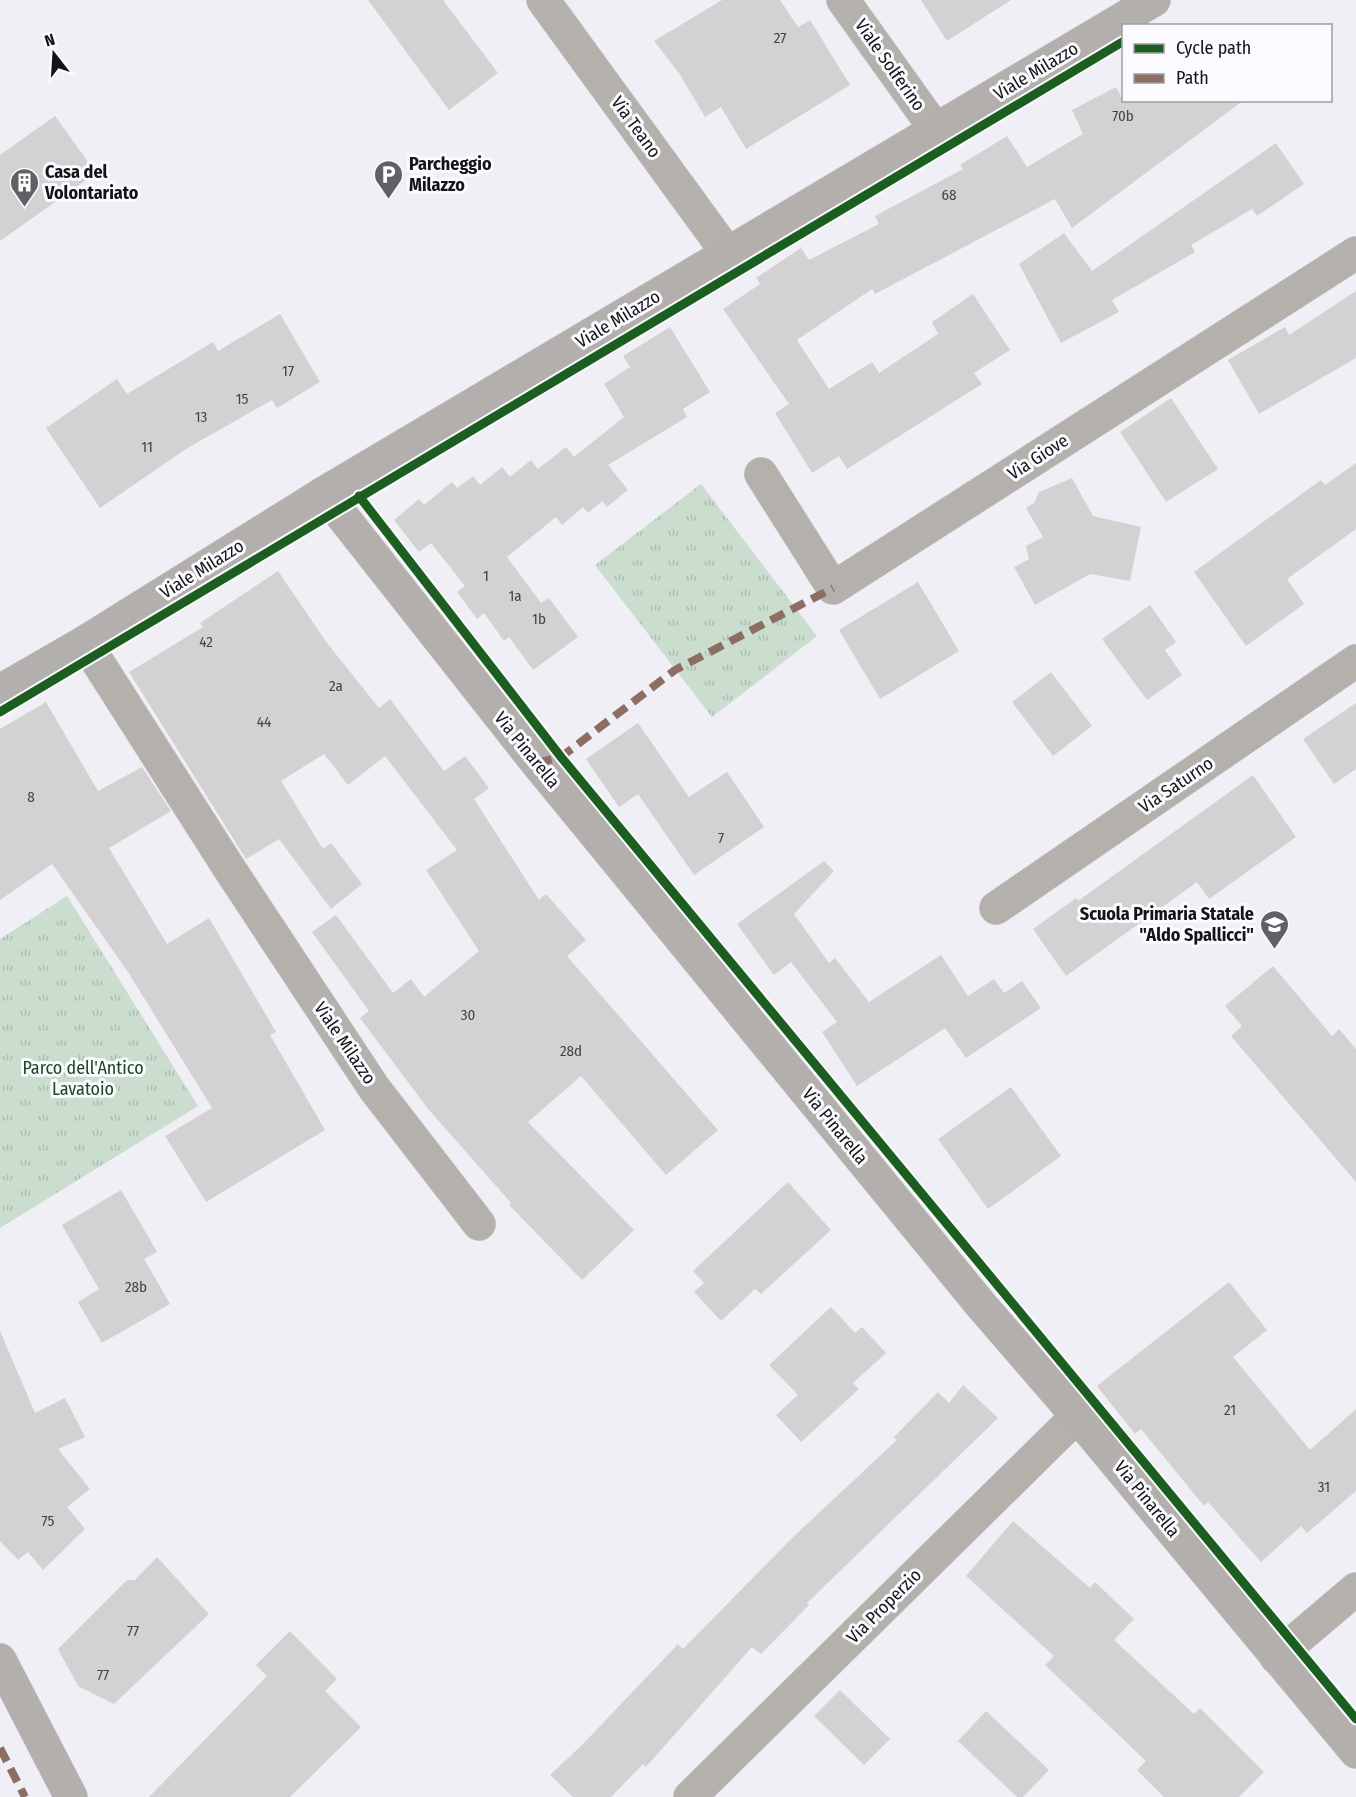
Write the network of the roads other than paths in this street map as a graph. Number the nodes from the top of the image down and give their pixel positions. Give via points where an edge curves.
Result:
1 (543, 0) edge
2 (843, 0) edge
3 (1154, 0) edge
4 (936, 130) junction
5 (1356, 253) edge
6 (728, 254) junction
7 (761, 474) dead end
8 (324, 493) junction
9 (85, 642) junction
10 (1356, 661) edge
11 (0, 691) edge
12 (996, 908) dead end
13 (479, 1224) dead end
14 (1077, 1416) junction
15 (1356, 1590) edge
16 (1276, 1657) junction
17 (0, 1660) edge
18 (1356, 1752) edge
19 (71, 1797) edge
20 (690, 1797) edge

1 - 6 street, Via Teano
2 - 4 street, Viale Solferino
3 - 4 street, Viale Milazzo
4 - 6 street, Viale Milazzo
5 - 7 street, Via Giove via 833,588
6 - 8 street, Viale Milazzo
8 - 9 street, Viale Milazzo
8 - 14 street, Via Pinarella via 552,781 981,1305
9 - 11 street, Viale Milazzo
9 - 13 street, Viale Milazzo via 374,1088
10 - 12 street, Via Saturno
14 - 16 street, Via Pinarella
14 - 20 street, Via Properzio
15 - 16 street
16 - 18 street, Via Pinarella
17 - 19 street

